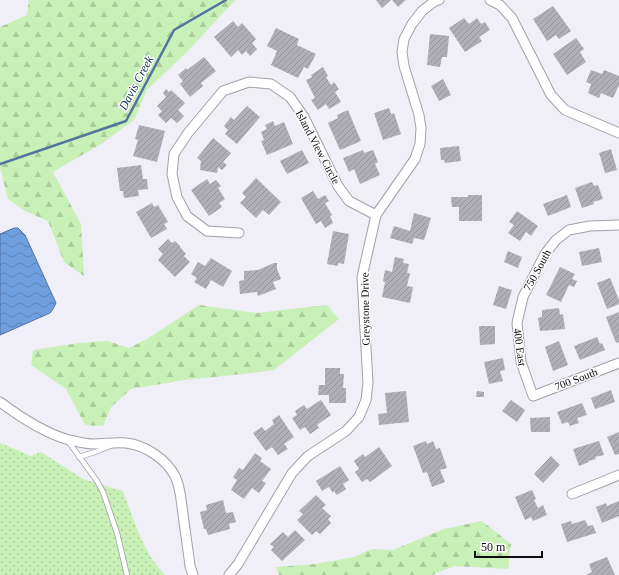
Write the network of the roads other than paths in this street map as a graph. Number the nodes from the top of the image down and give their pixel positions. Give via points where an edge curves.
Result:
1 (439, 0) edge
2 (490, 0) edge
3 (619, 132) edge
4 (376, 215) junction
5 (619, 225) edge
6 (239, 233) dead end
7 (523, 297) joint
8 (619, 363) edge
9 (533, 396) joint
10 (0, 402) edge
11 (67, 439) junction
12 (115, 443) junction
13 (79, 457) junction
14 (619, 475) edge
15 (572, 494) dead end
16 (127, 575) edge
17 (193, 575) edge
18 (229, 575) edge

1 - 4 street, Greystone Drive via 422,11 404,39 403,59 420,122 420,144 415,159
2 - 3 street via 512,18 550,95 565,110
4 - 6 street, Island View Circle via 349,201 338,186 304,117 290,97 271,84 249,82 223,91 174,154 172,174 177,197 187,216 207,231
4 - 18 street, Greystone Drive via 362,277 368,383 366,400 359,417 346,431 308,456 292,473
5 - 7 street, 750 South via 569,230 556,240 545,254
7 - 9 street, 400 East via 517,323 521,362
8 - 9 street, 700 South
10 - 11 street via 43,429
11 - 12 street via 91,444
11 - 13 lane
12 - 13 lane
12 - 17 street via 134,445 152,452 170,468 180,490
13 - 16 lane via 103,492 117,533
14 - 15 street

